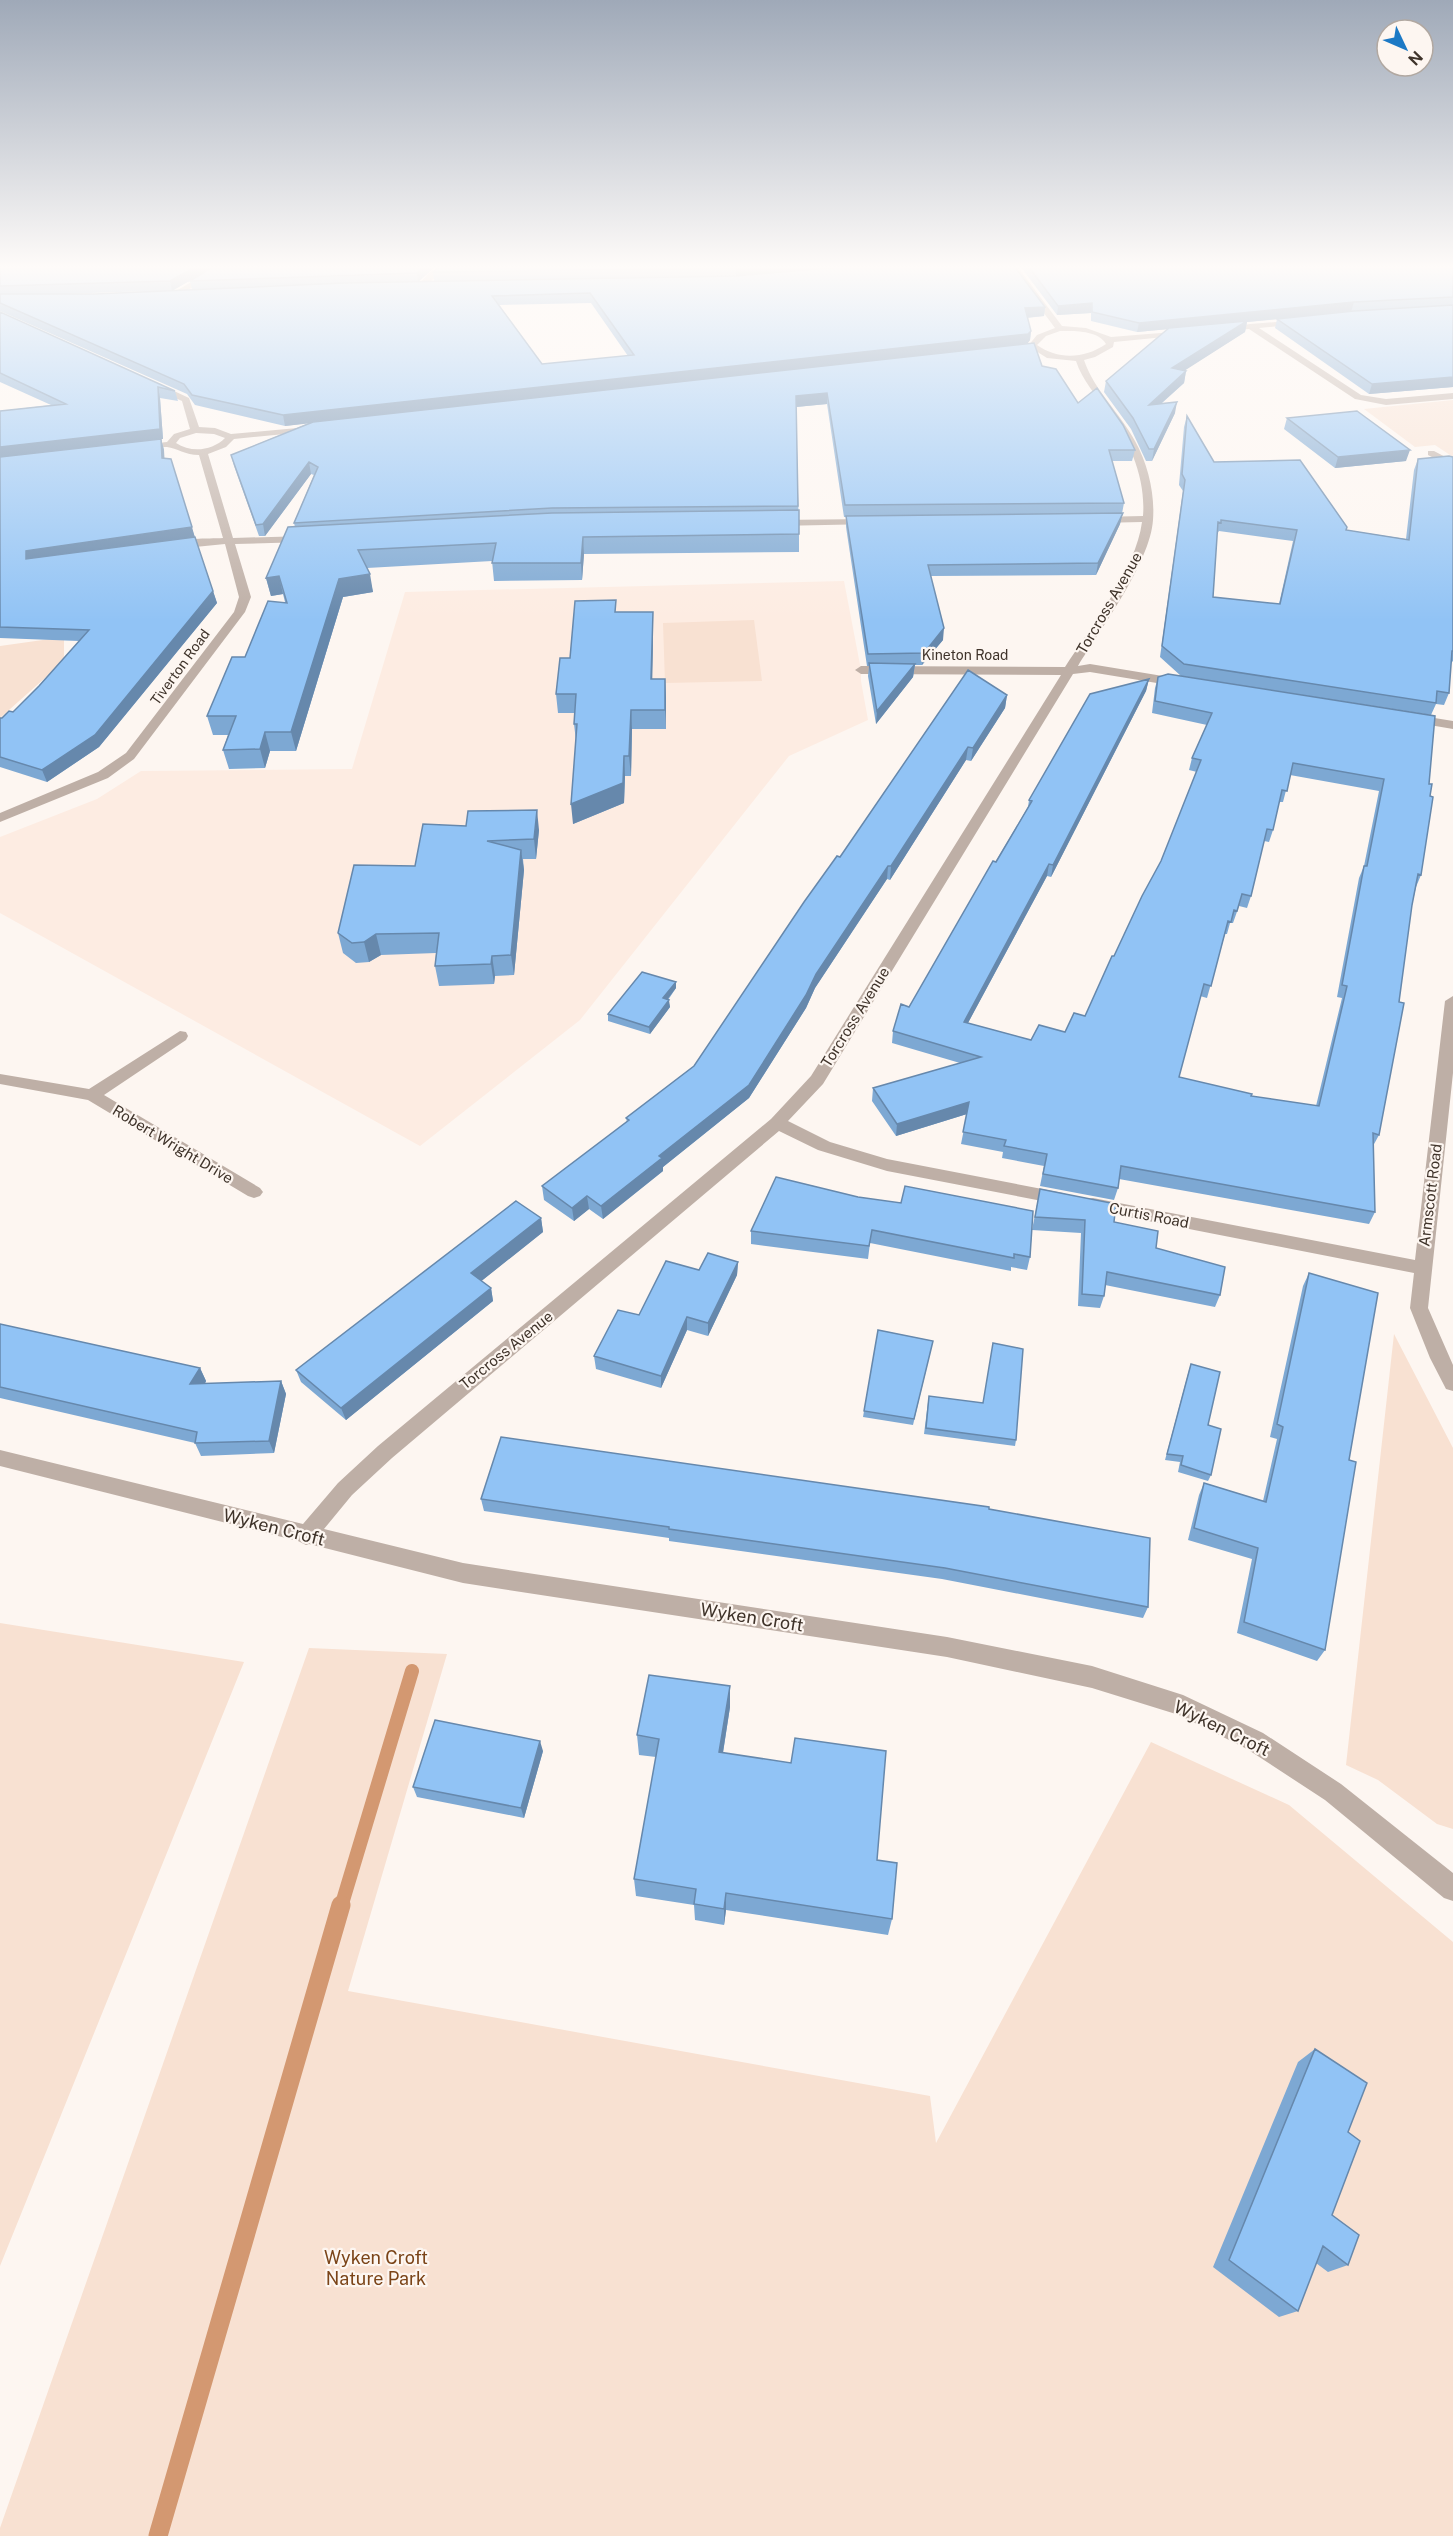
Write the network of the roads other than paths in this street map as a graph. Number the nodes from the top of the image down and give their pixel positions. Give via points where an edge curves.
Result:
1 (151, 384) edge
2 (1093, 384) edge
3 (1337, 384) edge
4 (1453, 396) edge
5 (329, 426) edge
6 (195, 430) junction
7 (230, 437) junction
8 (170, 444) junction
9 (123, 450) edge
10 (203, 452) junction
11 (1431, 453) dead end
12 (1453, 465) edge
13 (1149, 519) junction
14 (1091, 520) edge
15 (883, 522) edge
16 (769, 523) edge
17 (313, 538) edge
18 (230, 543) junction
19 (159, 548) edge
20 (861, 670) dead end
21 (1068, 671) junction
22 (1195, 685) edge
23 (1394, 716) edge
24 (1453, 725) edge
25 (0, 818) edge
26 (1453, 1001) edge
27 (180, 1036) dead end
28 (0, 1079) edge
29 (92, 1095) junction
30 (777, 1123) junction
31 (254, 1192) dead end
32 (1421, 1268) junction
33 (1453, 1383) edge
34 (0, 1458) edge
35 (306, 1536) junction
36 (1453, 1889) edge

1 - 6 street via 186,400
2 - 13 street, Torcross Avenue via 1132,442 1149,498
3 - 4 street via 1365,399 1386,402
5 - 7 street
6 - 7 street
6 - 8 street via 177,436
7 - 10 street via 225,444
8 - 9 street
8 - 10 street via 184,451
10 - 18 street, Tiverton Road
11 - 12 street
13 - 14 street
13 - 21 street, Torcross Avenue via 1133,566
15 - 16 street
17 - 18 street
18 - 19 street via 201,542
18 - 25 street, Tiverton Road via 245,597 239,612 130,756 92,780
20 - 21 street, Kineton Road
21 - 22 street, Kineton Road via 1090,668
21 - 30 street, Torcross Avenue via 817,1080
23 - 24 street
26 - 32 street, Armscott Road
27 - 29 street, Robert Wright Drive
28 - 29 street, Robert Wright Drive
29 - 31 street, Robert Wright Drive
30 - 32 street, Curtis Road via 824,1146 887,1165
30 - 35 street, Torcross Avenue via 411,1429 345,1489
32 - 33 street, Armscott Road via 1419,1308
34 - 35 street, Wyken Croft
35 - 36 street, Wyken Croft via 463,1574 947,1647 1092,1677 1183,1706 1255,1741 1333,1792

